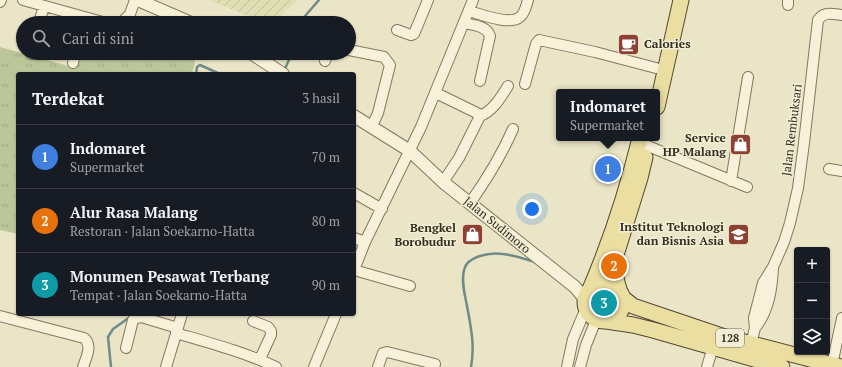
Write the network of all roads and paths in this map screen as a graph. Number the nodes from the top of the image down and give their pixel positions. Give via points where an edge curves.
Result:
1 (23, 0) edge
2 (136, 0) edge
3 (428, 0) edge
4 (473, 0) edge
5 (528, 0) edge
6 (671, 0) edge
7 (681, 0) edge
8 (44, 6) junction
9 (469, 10) junction
10 (842, 15) edge
11 (41, 16) edge
12 (72, 16) edge
13 (128, 16) edge
14 (174, 16) edge
15 (464, 23) junction
16 (397, 30) dead end
17 (356, 52) edge
18 (74, 60) edge
19 (262, 60) edge
20 (73, 63) dead end
21 (656, 68) junction
22 (280, 72) edge
23 (748, 77) dead end
24 (480, 81) dead end
25 (525, 84) dead end
26 (508, 86) dead end
27 (651, 89) edge
28 (436, 93) junction
29 (660, 94) edge
30 (481, 115) junction
31 (356, 117) edge
32 (372, 126) junction
33 (513, 129) dead end
34 (646, 141) edge
35 (410, 151) junction
36 (829, 169) dead end
37 (842, 171) edge
38 (731, 181) junction
39 (443, 182) junction
40 (747, 187) dead end
41 (356, 194) edge
42 (470, 203) junction
43 (382, 209) junction
44 (356, 239) edge
45 (365, 242) junction
46 (356, 265) edge
47 (356, 271) edge
48 (410, 286) dead end
49 (621, 294) junction
50 (587, 298) junction
51 (0, 316) edge
52 (181, 316) edge
53 (332, 316) edge
54 (842, 318) edge
55 (601, 320) junction
56 (253, 321) dead end
57 (177, 330) junction
58 (751, 344) junction
59 (713, 347) junction
60 (126, 348) dead end
61 (260, 359) junction
62 (435, 364) dead end
63 (835, 366) edge
64 (83, 367) edge
65 (166, 367) edge
66 (276, 367) edge
67 (314, 367) edge
68 (378, 367) edge
69 (567, 367) edge
70 (580, 367) edge
71 (707, 367) edge
72 (782, 367) edge

1 - 8 street
2 - 13 street
2 - 14 street
3 - 16 street via 414,34 411,36
4 - 9 street
5 - 9 street via 522,16 514,20 504,20
6 - 21 main road
7 - 29 main road
8 - 11 street
8 - 12 street
9 - 15 street
10 - 58 street, Jalan Rembuksari via 821,15 818,20 798,188 790,223 773,267 763,283 754,318 755,328
15 - 24 street via 485,29 489,33
15 - 28 street
17 - 32 street via 384,58 390,65 378,113
18 - 20 street
19 - 22 street
21 - 25 street via 539,40
21 - 27 main road
23 - 38 street
26 - 30 street via 487,113
28 - 30 street
28 - 35 street
30 - 39 street via 459,158
31 - 32 street, Jalan Sudimoro
32 - 35 street, Jalan Sudimoro
33 - 42 street via 486,181
34 - 38 street
34 - 49 main road via 640,178 614,266
34 - 50 main road
35 - 39 street, Jalan Sudimoro
35 - 43 street
36 - 37 street
38 - 40 street
39 - 42 street, Jalan Sudimoro
41 - 43 street
42 - 50 street, Jalan Sudimoro
43 - 45 street
44 - 45 street
45 - 46 street
47 - 48 street
49 - 50 main road, 128 via 610,283 605,282 600,283
49 - 55 main road via 623,305 620,313 616,317
49 - 58 main road, 128 via 640,309
50 - 55 main road via 590,315
50 - 69 street via 573,339
51 - 64 street via 84,338 88,345
52 - 57 street
53 - 67 street
54 - 63 street
55 - 59 main road, 128 via 633,325
55 - 70 street via 586,345
56 - 61 street via 268,327 271,331
57 - 60 street via 141,317 136,318 132,323
57 - 61 street
57 - 65 street
58 - 63 main road, 128
59 - 71 street
59 - 72 main road, 128
61 - 66 street
62 - 68 street via 387,352 383,353

